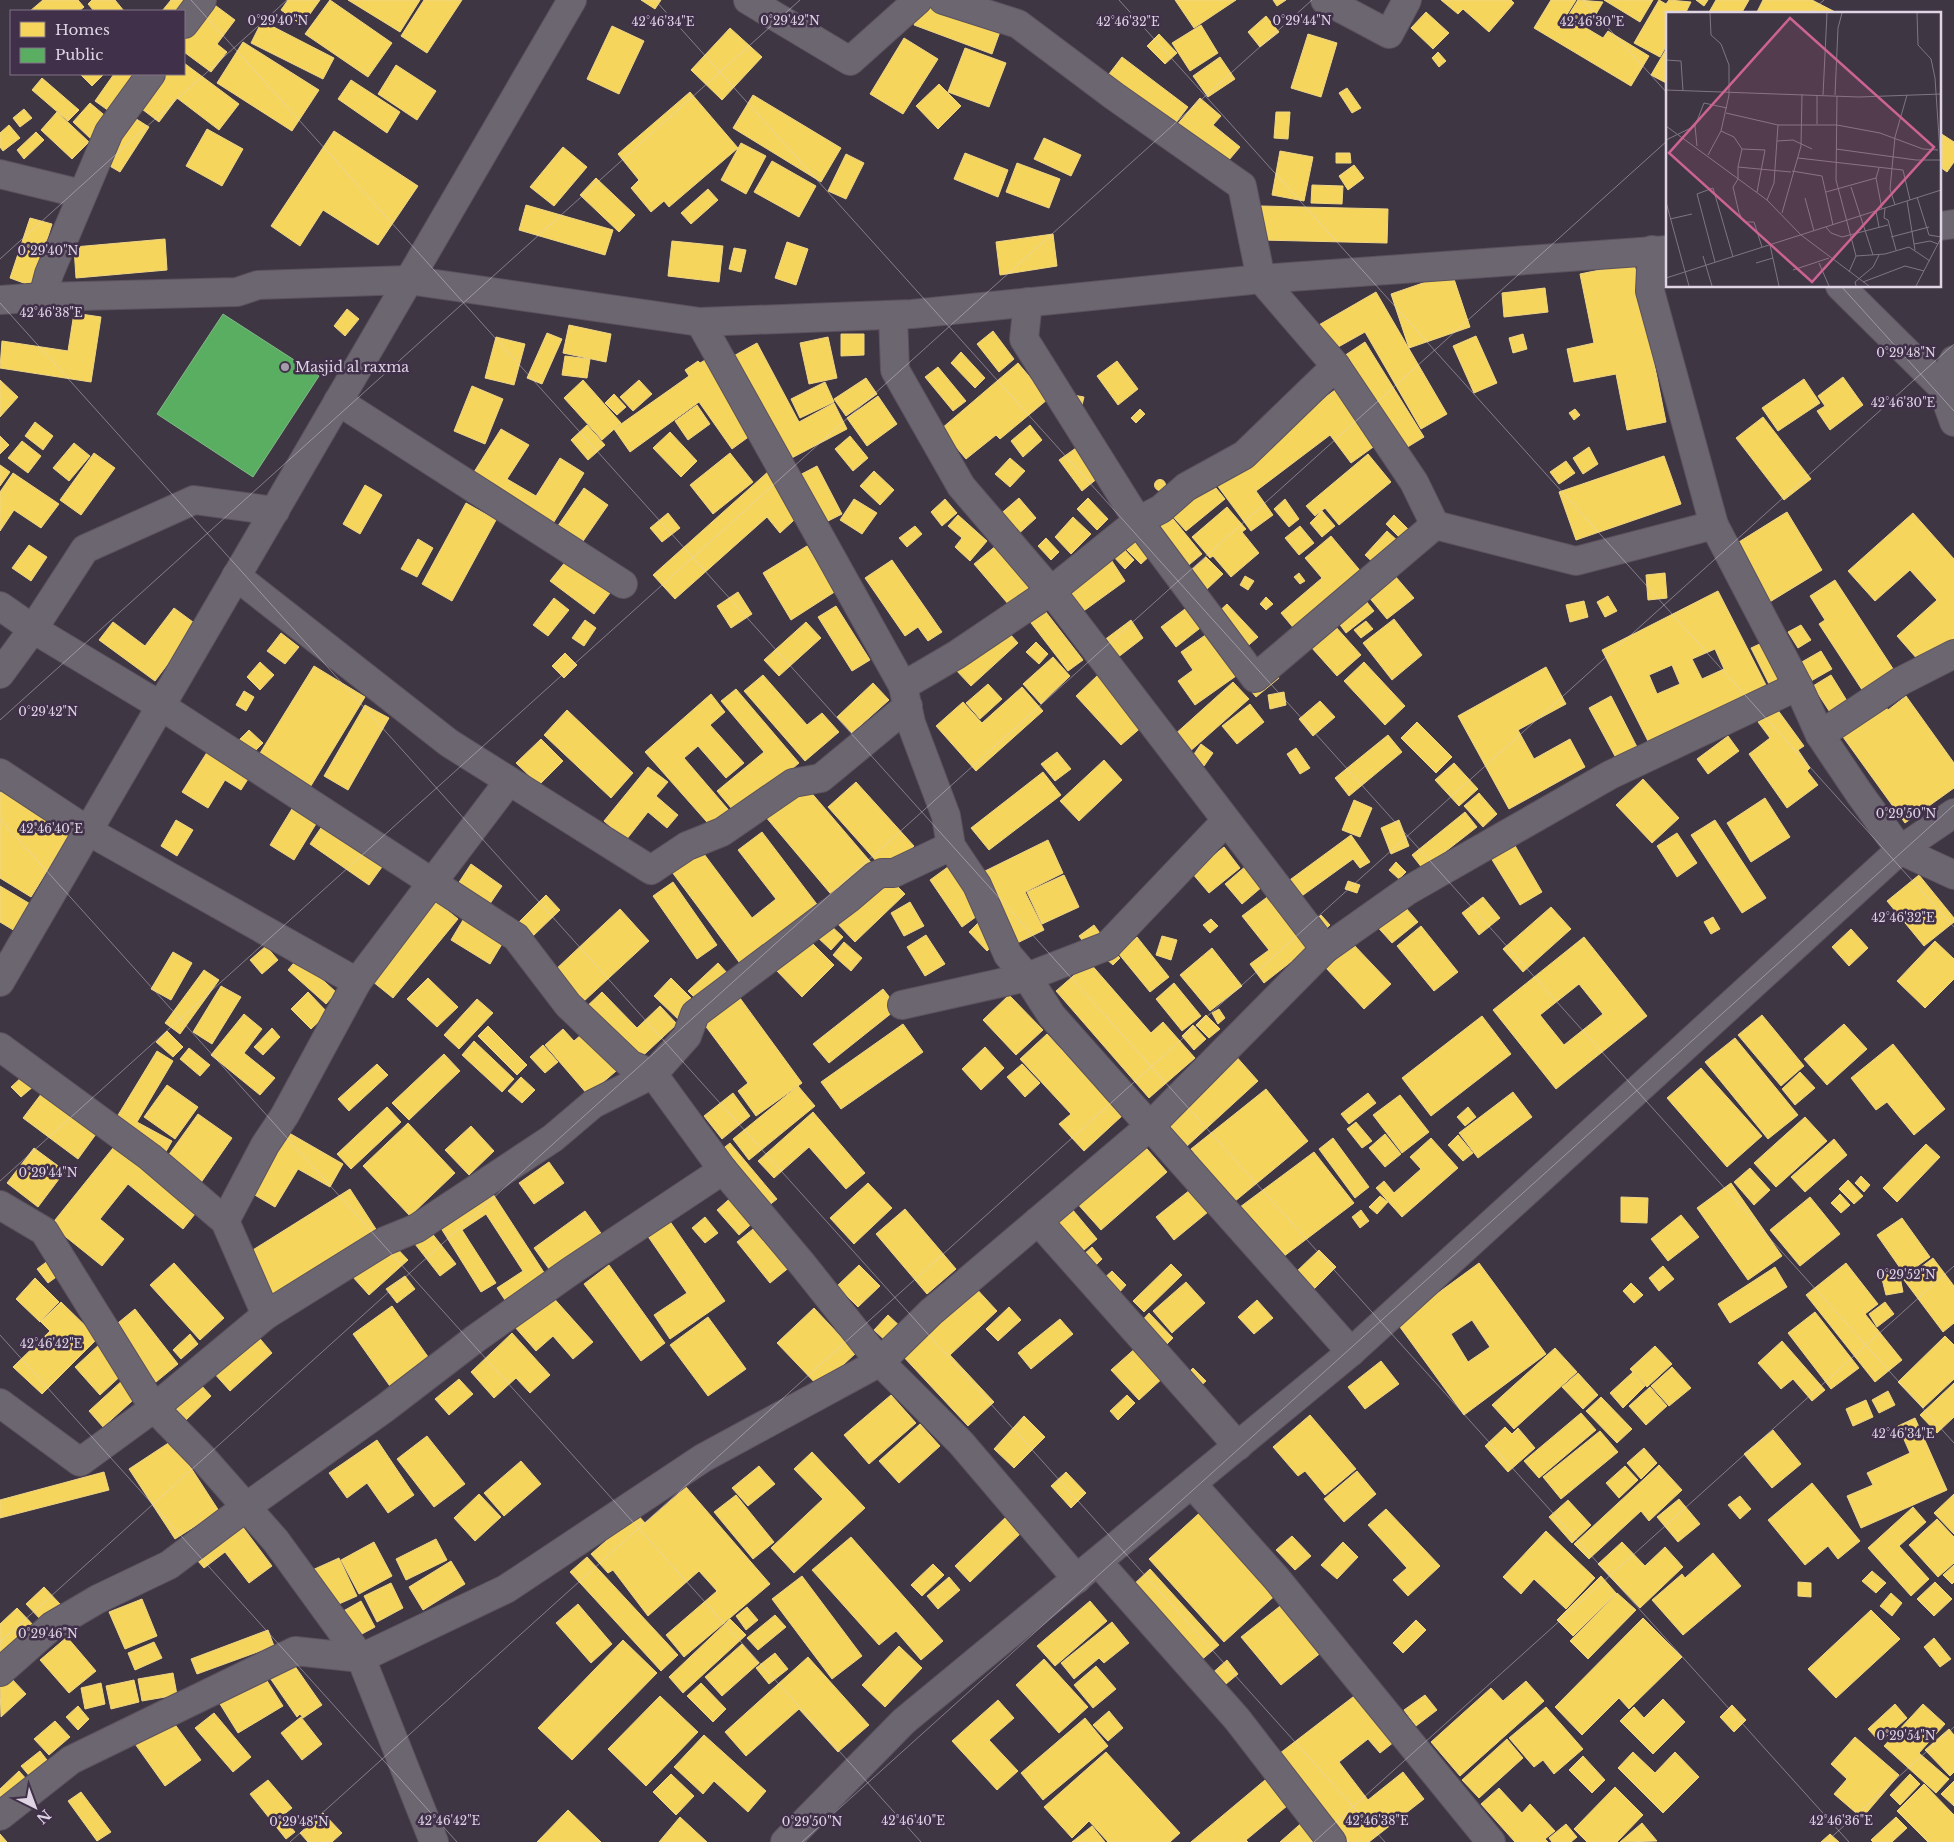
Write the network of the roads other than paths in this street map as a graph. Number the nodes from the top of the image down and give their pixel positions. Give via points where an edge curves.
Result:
1 (202, 0) edge
2 (571, 0) edge
3 (748, 0) edge
4 (918, 0) edge
5 (943, 0) edge
6 (1325, 0) edge
7 (1407, 0) edge
8 (185, 23) edge
9 (150, 75) edge
10 (0, 174) edge
11 (82, 194) junction
12 (1660, 250) edge
13 (1261, 279) junction
14 (408, 280) junction
15 (1842, 288) edge
16 (43, 297) junction
17 (0, 300) edge
18 (1028, 302) junction
19 (893, 315) junction
20 (700, 322) junction
21 (1954, 360) edge
22 (1336, 366) junction
23 (1941, 386) junction
24 (338, 401) junction
25 (1954, 422) edge
26 (275, 511) junction
27 (1138, 521) junction
28 (1435, 525) junction
29 (1714, 525) junction
30 (236, 576) junction
31 (623, 584) dead end
32 (1051, 591) junction
33 (0, 606) edge
34 (33, 629) junction
35 (1954, 654) edge
36 (0, 674) edge
37 (1798, 686) junction
38 (906, 696) junction
39 (161, 706) junction
40 (1820, 735) junction
41 (0, 773) edge
42 (509, 781) junction
43 (1954, 813) edge
44 (1226, 822) junction
45 (88, 831) junction
46 (952, 846) junction
47 (1900, 850) junction
48 (1954, 875) edge
49 (433, 881) junction
50 (1325, 949) junction
51 (1027, 977) junction
52 (1, 978) edge
53 (357, 982) junction
54 (902, 1005) dead end
55 (0, 1047) edge
56 (653, 1074) junction
57 (1150, 1126) junction
58 (723, 1170) junction
59 (0, 1205) edge
60 (225, 1221) junction
61 (1038, 1221) junction
62 (266, 1315) junction
63 (1352, 1352) junction
64 (880, 1362) junction
65 (0, 1403) edge
66 (154, 1408) junction
67 (1238, 1446) junction
68 (1192, 1484) junction
69 (246, 1507) junction
70 (1098, 1562) junction
71 (1077, 1579) junction
72 (361, 1658) junction
73 (0, 1672) edge
74 (0, 1816) edge
75 (434, 1842) edge
76 (785, 1842) edge
77 (1332, 1842) edge
78 (1491, 1842) edge

1 - 8 street
2 - 14 street
3 - 4 street via 850,61
5 - 13 street via 1018,24 1242,186
6 - 7 street via 1388,34
9 - 11 street via 109,132
10 - 11 street
11 - 16 street via 49,274
12 - 13 street
12 - 29 street via 1650,291
13 - 18 street
13 - 22 street
14 - 16 street via 258,285 237,292
14 - 20 street
14 - 24 street
15 - 23 street
16 - 17 street
18 - 19 street
18 - 27 street via 1024,339
19 - 20 street
19 - 32 street via 895,370 961,486
20 - 38 street
21 - 23 street
22 - 27 street via 1244,455 1186,487 1161,509
22 - 28 street via 1414,482
23 - 25 street
24 - 26 street
24 - 31 street
26 - 30 street
26 - 34 street via 194,500 85,549
27 - 28 street via 1255,678
27 - 32 street
28 - 29 street via 1576,561
29 - 37 street
30 - 39 street
30 - 42 street via 449,743
32 - 38 street via 956,655
32 - 44 street
33 - 34 street
34 - 36 street
34 - 39 street
35 - 40 street via 1901,681
37 - 40 street
37 - 50 street via 1610,775 1407,891
38 - 42 street via 821,778 793,782 722,832 687,846 651,870
38 - 46 street via 912,723 946,816
39 - 45 street
39 - 49 street
40 - 47 street
41 - 45 street
42 - 49 street
43 - 47 street
44 - 50 street
44 - 51 street via 1107,946
45 - 52 street
45 - 53 street
46 - 51 street via 977,885 1008,955
46 - 56 street via 894,873 882,873 865,883 695,1014 687,1036
47 - 48 street
47 - 63 street
49 - 53 street
49 - 56 street via 516,937 568,1005 631,1066
50 - 57 street
51 - 54 street
51 - 57 street via 1052,1016
53 - 60 street
55 - 60 street via 150,1157
56 - 58 street
56 - 62 street via 594,1104 553,1138 417,1228 385,1241
57 - 61 street
57 - 63 street
58 - 64 street
58 - 69 street via 475,1339 386,1408
59 - 66 street via 44,1231
60 - 62 street
61 - 64 street via 931,1312
61 - 67 street
62 - 66 street
63 - 67 street
64 - 71 street via 961,1443
64 - 72 street via 704,1458 506,1589
65 - 66 street via 80,1462
66 - 69 street
67 - 68 street
68 - 70 street
68 - 78 street via 1276,1578
69 - 72 street via 276,1541
69 - 73 street via 169,1566 98,1599 52,1626
70 - 71 street
70 - 77 street via 1237,1720
71 - 76 street via 904,1721
72 - 74 street via 295,1651 71,1760
72 - 75 street

